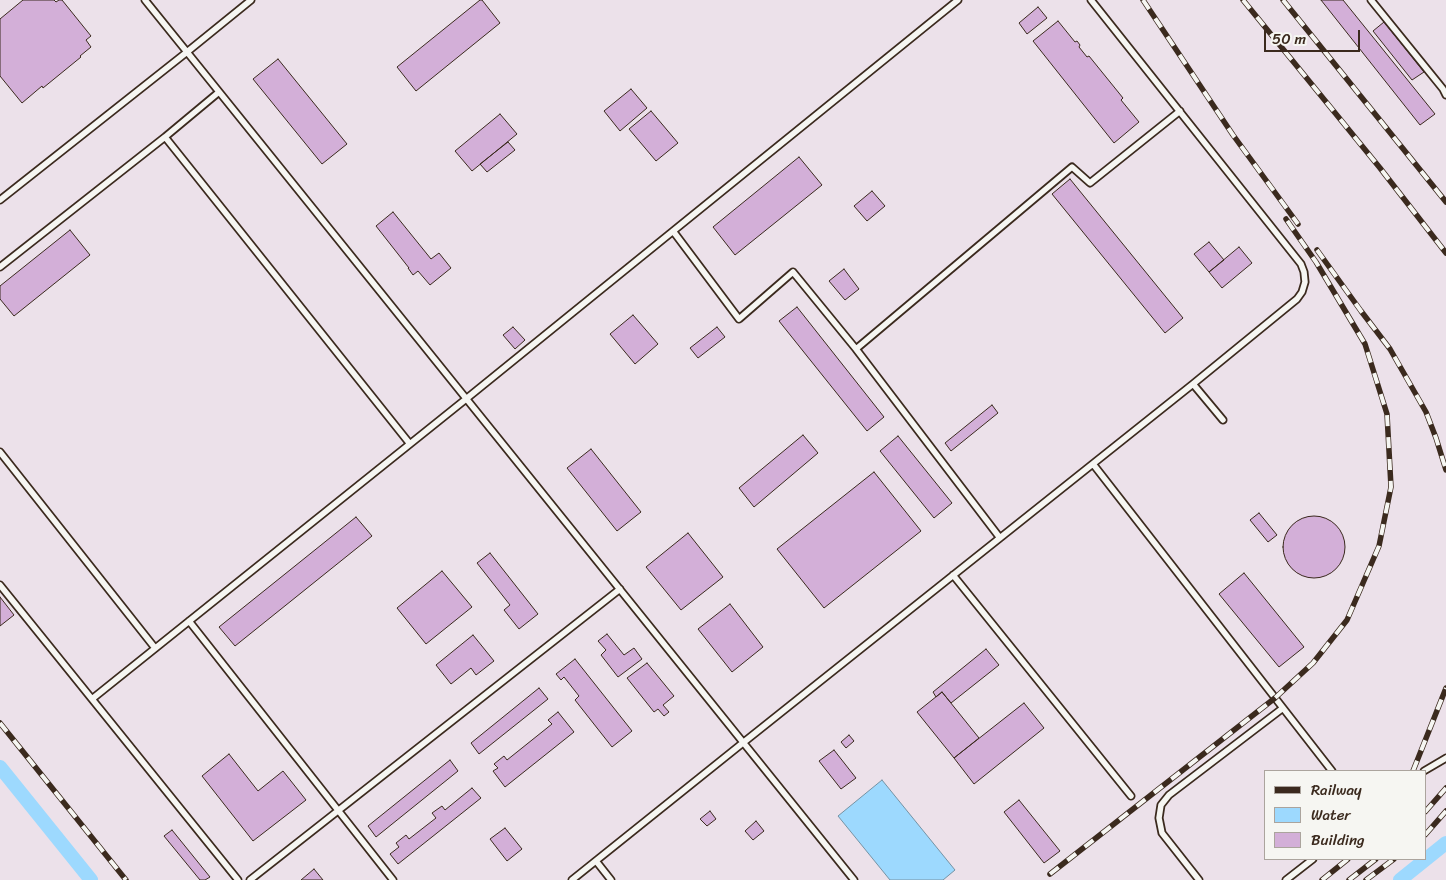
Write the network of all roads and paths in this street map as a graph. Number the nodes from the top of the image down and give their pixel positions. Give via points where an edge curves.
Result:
1 (145, 0) edge
2 (251, 0) edge
3 (958, 0) edge
4 (1091, 0) edge
5 (1371, 0) edge
6 (187, 52) junction
7 (219, 92) junction
8 (1446, 94) edge
9 (1180, 111) junction
10 (165, 137) junction
11 (0, 200) edge
12 (673, 231) junction
13 (0, 267) edge
14 (856, 348) junction
15 (1193, 384) junction
16 (466, 399) junction
17 (1224, 420) dead end
18 (410, 444) junction
19 (0, 452) edge
20 (1093, 464) junction
21 (1000, 538) junction
22 (953, 575) junction
23 (0, 585) edge
24 (620, 589) junction
25 (189, 621) junction
26 (155, 648) junction
27 (92, 699) junction
28 (1283, 708) junction
29 (744, 742) junction
30 (1446, 758) edge
31 (1331, 770) edge
32 (1426, 770) edge
33 (1131, 796) dead end
34 (338, 810) junction
35 (1312, 860) edge
36 (596, 861) junction
37 (238, 880) edge
38 (250, 880) edge
39 (393, 880) edge
40 (572, 880) edge
41 (611, 880) edge
42 (854, 880) edge
43 (1199, 880) edge
44 (1286, 880) edge

1 - 6 lane
2 - 6 lane
3 - 12 lane
4 - 9 lane
5 - 8 lane
6 - 7 lane
6 - 11 lane
7 - 10 lane
7 - 16 lane
9 - 14 lane via 1090,183 1072,167
9 - 15 lane via 1300,264 1305,282 1297,299
10 - 13 lane
10 - 18 lane
12 - 14 lane via 739,319 793,272
12 - 16 lane
14 - 21 lane
15 - 17 lane
15 - 20 lane
16 - 18 lane
16 - 24 lane
18 - 25 lane
19 - 26 lane
20 - 21 lane
20 - 28 lane
21 - 22 lane
22 - 29 lane
22 - 33 lane
23 - 27 lane
24 - 29 lane
24 - 34 lane
25 - 26 lane
25 - 34 lane
26 - 27 lane
27 - 37 lane
28 - 31 lane
28 - 43 lane via 1169,796 1162,805 1159,818 1162,833
29 - 36 lane
29 - 42 lane
30 - 32 lane
34 - 38 lane
34 - 39 lane
35 - 44 lane
36 - 40 lane
36 - 41 lane

